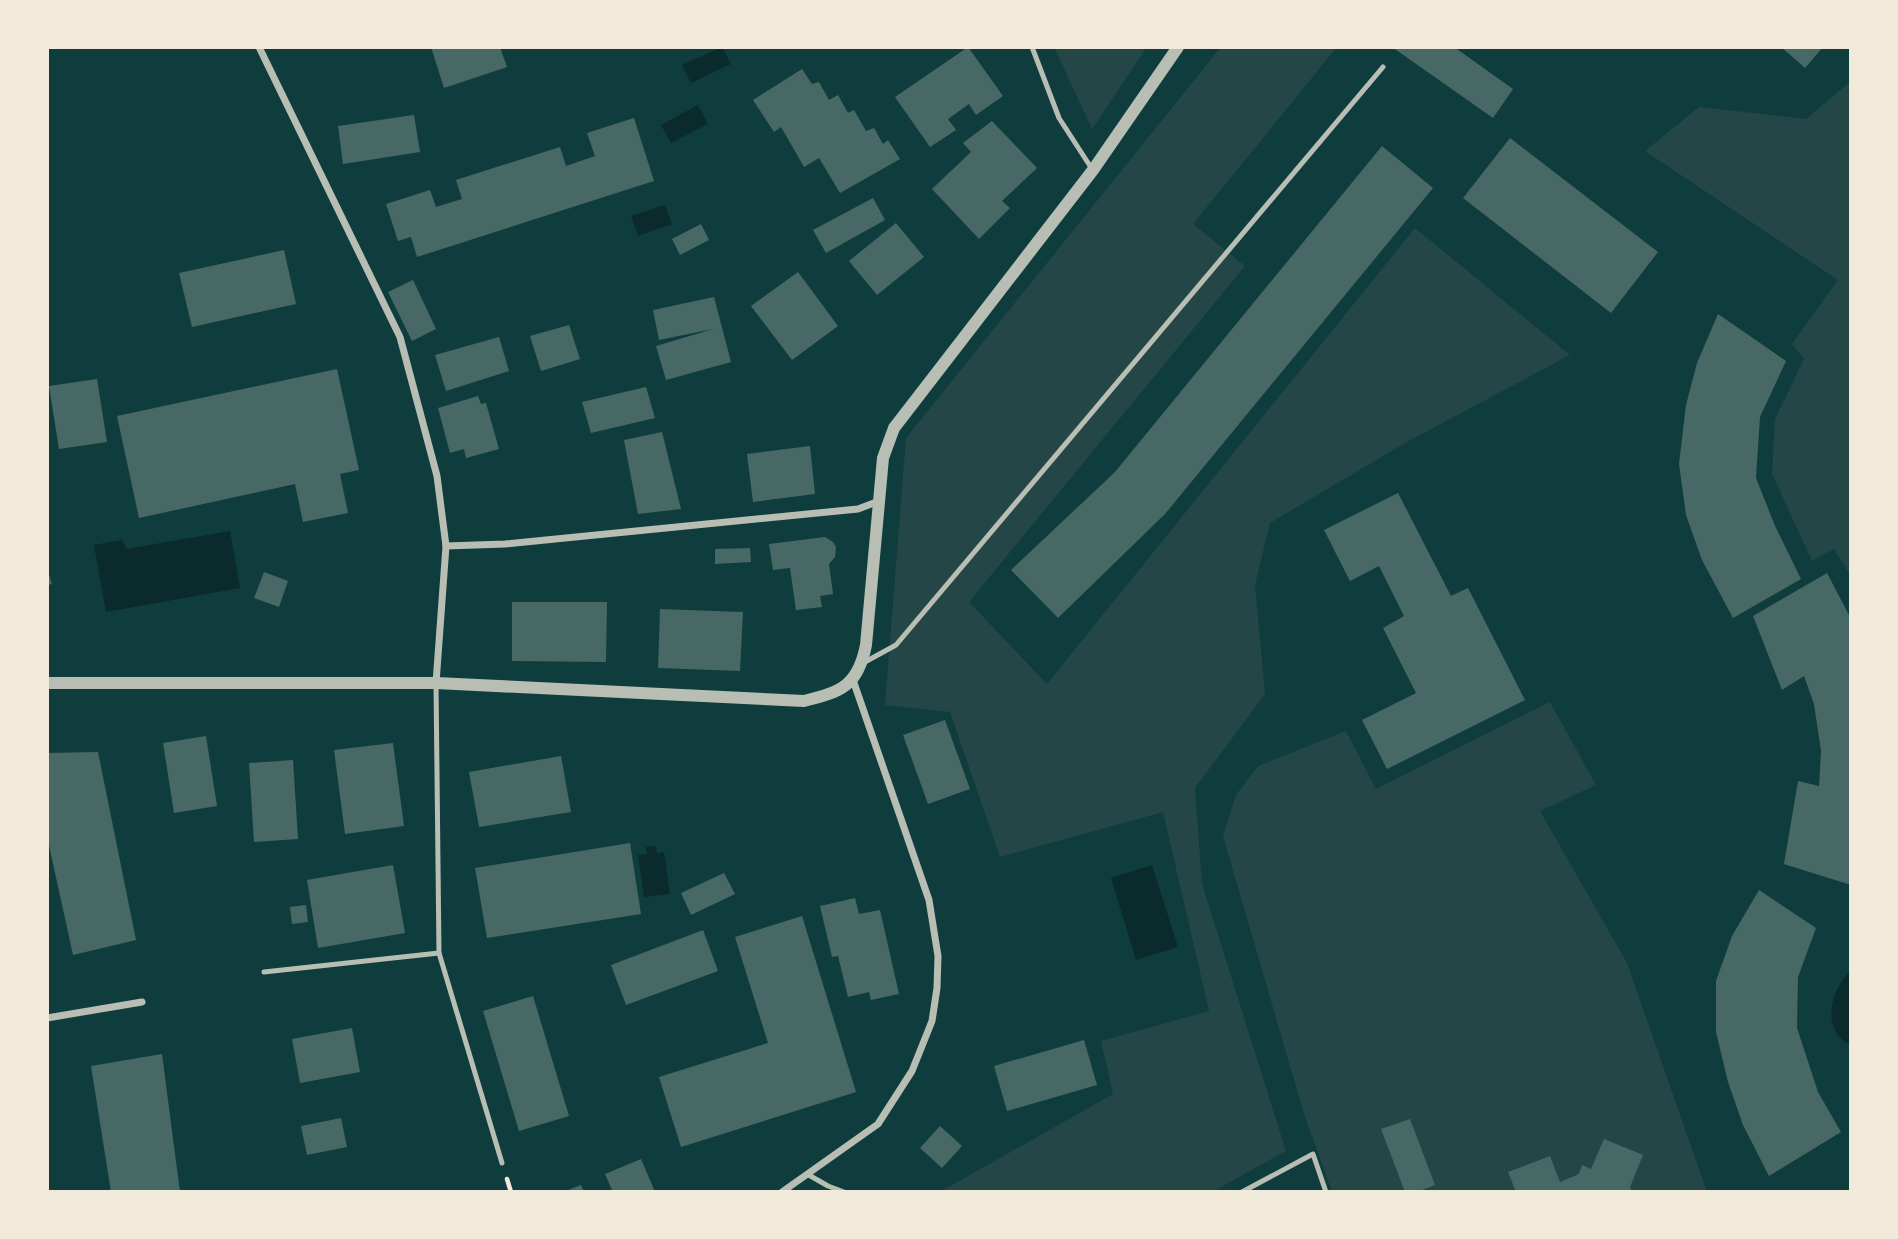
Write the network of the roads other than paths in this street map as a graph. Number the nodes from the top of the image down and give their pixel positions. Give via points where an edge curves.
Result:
1 (259, 47) edge
2 (1031, 47) edge
3 (1178, 47) edge
4 (1383, 67) dead end
5 (1093, 170) junction
6 (879, 501) junction
7 (446, 546) junction
8 (863, 663) junction
9 (853, 680) junction
10 (47, 683) edge
11 (436, 683) junction
12 (439, 953) junction
13 (264, 972) dead end
14 (142, 1002) dead end
15 (47, 1018) edge
16 (502, 1163) dead end
17 (807, 1174) junction
18 (782, 1192) edge
19 (844, 1192) edge
20 (1242, 1192) edge
21 (1326, 1192) edge

1 - 7 street via 400,337 437,476
2 - 5 lane via 1059,118
3 - 5 street
4 - 8 lane via 896,645
5 - 6 street via 894,428 883,458
6 - 7 street via 858,509
6 - 8 street
7 - 11 street
8 - 9 street
9 - 11 street via 835,693 804,701
9 - 17 street via 929,900 938,956 937,988 932,1021 912,1071 878,1124
10 - 11 street
11 - 12 lane
12 - 13 lane
12 - 16 lane
14 - 15 street
17 - 18 street
17 - 19 lane
20 - 21 lane via 1313,1154

